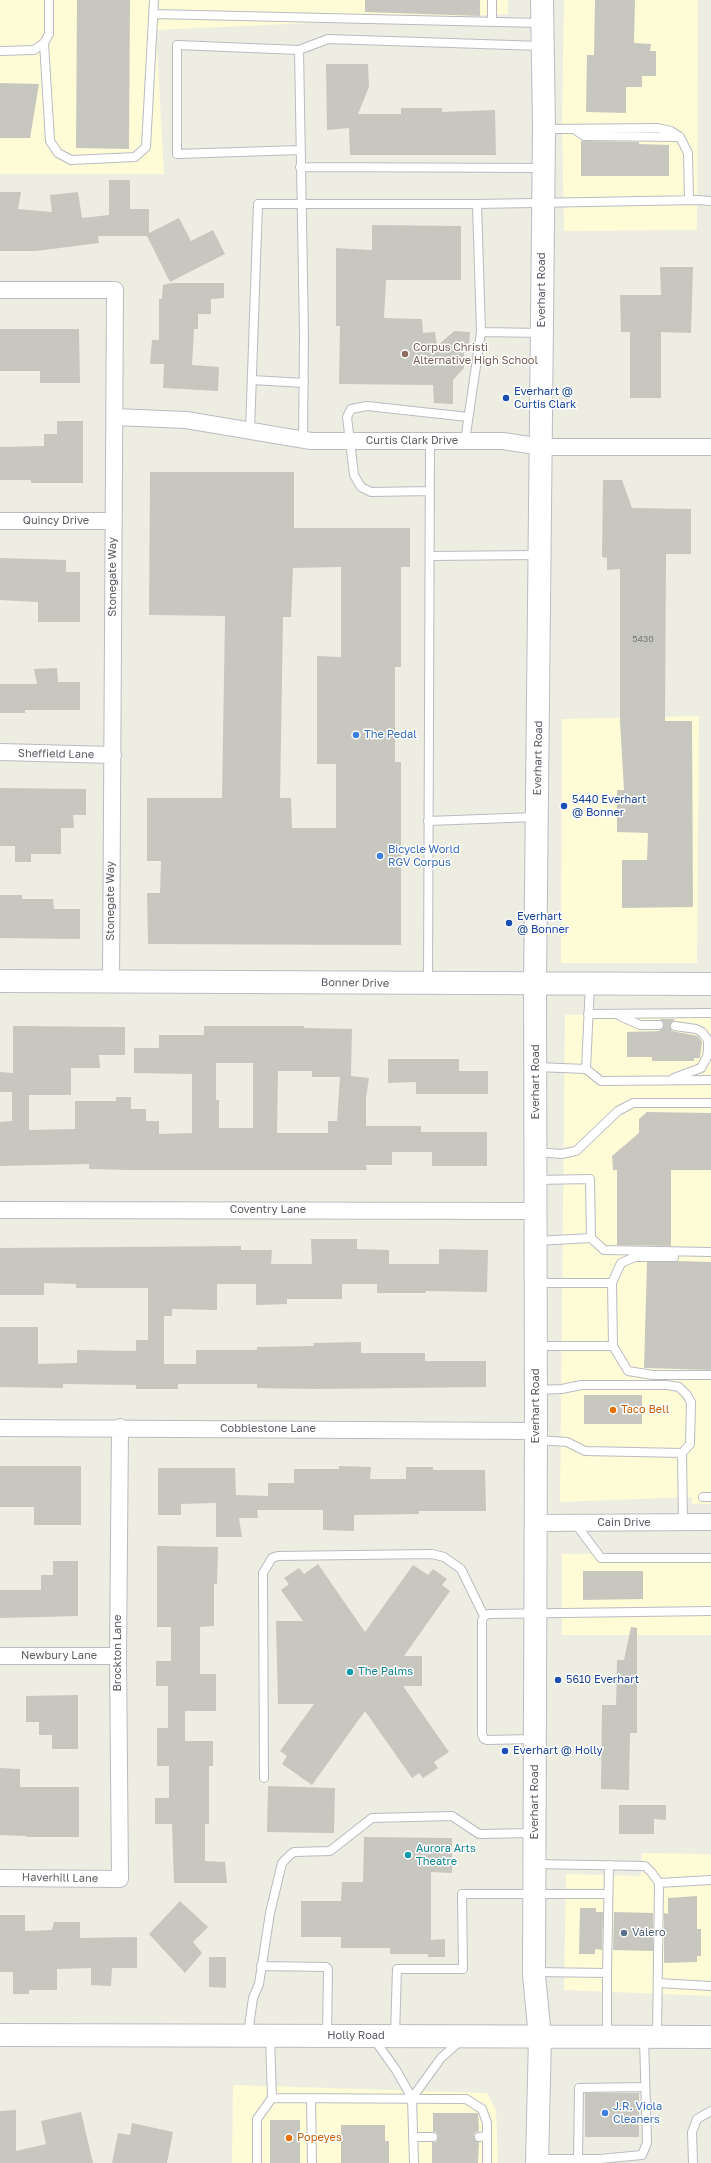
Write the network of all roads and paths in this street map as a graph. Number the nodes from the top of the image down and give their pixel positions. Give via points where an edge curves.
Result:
1 (49, 0) edge
2 (154, 0) edge
3 (492, 0) edge
4 (542, 0) edge
5 (154, 14) junction
6 (492, 22) junction
7 (543, 23) junction
8 (44, 43) junction
9 (543, 46) junction
10 (299, 50) junction
11 (0, 51) edge
12 (544, 129) junction
13 (300, 150) junction
14 (300, 166) junction
15 (543, 168) junction
16 (689, 200) junction
17 (711, 201) edge
18 (300, 204) junction
19 (477, 204) junction
20 (542, 204) junction
21 (0, 290) edge
22 (481, 332) junction
23 (542, 333) junction
24 (252, 380) junction
25 (304, 383) junction
26 (115, 417) junction
27 (468, 417) junction
28 (250, 431) junction
29 (304, 440) junction
30 (350, 441) junction
31 (430, 441) junction
32 (465, 441) junction
33 (542, 447) junction
34 (711, 447) edge
35 (430, 491) junction
36 (0, 521) edge
37 (113, 521) junction
38 (540, 555) junction
39 (430, 556) junction
40 (0, 752) edge
41 (113, 755) junction
42 (538, 817) junction
43 (428, 821) junction
44 (111, 980) junction
45 (0, 982) edge
46 (428, 984) junction
47 (535, 984) junction
48 (590, 984) junction
49 (711, 984) edge
50 (711, 1013) edge
51 (588, 1014) junction
52 (615, 1014) junction
53 (659, 1025) dead end
54 (675, 1026) dead end
55 (536, 1067) junction
56 (586, 1069) junction
57 (667, 1080) junction
58 (711, 1080) edge
59 (711, 1103) edge
60 (536, 1152) junction
61 (536, 1180) junction
62 (0, 1210) edge
63 (536, 1211) junction
64 (591, 1238) junction
65 (536, 1241) junction
66 (711, 1252) edge
67 (711, 1257) edge
68 (536, 1283) junction
69 (612, 1283) junction
70 (536, 1346) junction
71 (612, 1346) junction
72 (711, 1375) edge
73 (536, 1390) junction
74 (120, 1427) junction
75 (0, 1428) edge
76 (536, 1436) junction
77 (682, 1454) junction
78 (711, 1522) edge
79 (575, 1523) junction
80 (683, 1523) junction
81 (536, 1524) junction
82 (711, 1558) edge
83 (711, 1611) edge
84 (536, 1615) junction
85 (484, 1616) junction
86 (0, 1656) edge
87 (118, 1656) junction
88 (535, 1739) junction
89 (264, 1778) dead end
90 (535, 1833) junction
91 (535, 1864) junction
92 (608, 1865) junction
93 (0, 1878) edge
94 (120, 1879) joint
95 (711, 1880) edge
96 (659, 1884) junction
97 (534, 1893) junction
98 (607, 1894) junction
99 (261, 1966) junction
100 (534, 1972) junction
101 (607, 1973) junction
102 (658, 1983) junction
103 (711, 1986) edge
104 (0, 2035) edge
105 (248, 2036) junction
106 (270, 2036) junction
107 (327, 2036) junction
108 (371, 2036) junction
109 (395, 2036) junction
110 (464, 2036) junction
111 (540, 2037) junction
112 (606, 2037) junction
113 (650, 2037) junction
114 (711, 2037) edge
115 (645, 2087) junction
116 (272, 2098) junction
117 (311, 2098) junction
118 (412, 2098) junction
119 (711, 2111) edge
120 (413, 2137) junction
121 (432, 2137) dead end
122 (578, 2159) junction
123 (537, 2161) edge
124 (600, 2161) edge
125 (257, 2163) edge
126 (312, 2163) edge
127 (414, 2163) edge
128 (488, 2163) edge
129 (693, 2163) edge

1 - 8 lane via 49,34
2 - 5 lane
3 - 6 lane
4 - 7 main road, Everhart Road
5 - 6 lane
5 - 8 lane via 146,147 135,156 71,160 58,153 50,141
6 - 7 lane
7 - 9 main road, Everhart Road
8 - 11 lane via 34,50
9 - 10 lane via 328,39
9 - 12 main road, Everhart Road
10 - 13 lane
10 - 13 lane via 177,46 177,154
12 - 15 main road, Everhart Road
12 - 16 lane via 671,130 680,137 688,153
13 - 14 lane
14 - 15 lane
14 - 18 lane
15 - 20 main road, Everhart Road
16 - 17 lane
16 - 20 lane
18 - 19 lane
18 - 24 lane via 258,204
18 - 25 lane
19 - 20 lane
19 - 22 lane
20 - 23 main road, Everhart Road
21 - 26 street, Stonegate Way via 115,290
22 - 23 lane
22 - 27 lane
23 - 33 main road, Everhart Road
24 - 25 lane
24 - 28 lane
25 - 29 lane
26 - 28 street, Curtis Clark Drive via 186,420
26 - 37 street, Stonegate Way
27 - 30 lane via 367,406 351,409 346,417
27 - 32 lane
28 - 29 street, Curtis Clark Drive
29 - 30 street, Curtis Clark Drive
30 - 31 street, Curtis Clark Drive
30 - 35 lane via 354,475 361,487 371,492
31 - 32 street, Curtis Clark Drive
31 - 35 lane
32 - 33 street, Curtis Clark Drive via 503,441
33 - 34 street, Curtis Clark Drive
33 - 38 main road, Everhart Road
35 - 39 lane
36 - 37 street, Quincy Drive
37 - 41 street, Stonegate Way
38 - 39 lane
38 - 42 main road, Everhart Road
39 - 43 lane
40 - 41 street, Sheffield Lane
41 - 44 street, Stonegate Way
42 - 43 lane
42 - 47 main road, Everhart Road
43 - 46 lane
44 - 45 main road, Bonner Drive
44 - 46 main road, Bonner Drive
46 - 47 main road, Bonner Drive
47 - 48 main road, Bonner Drive
47 - 55 main road, Everhart Road
48 - 49 main road, Bonner Drive
48 - 51 lane
50 - 52 lane
51 - 52 lane
51 - 56 lane
52 - 53 lane via 640,1025
54 - 57 lane via 702,1032 708,1040 707,1058 701,1068
55 - 56 lane
55 - 60 main road, Everhart Road
56 - 57 lane via 601,1081
57 - 58 lane
59 - 60 lane via 633,1104 618,1111 576,1151 561,1154
60 - 61 main road, Everhart Road
61 - 63 main road, Everhart Road
61 - 64 lane via 590,1180
62 - 63 street, Coventry Lane
63 - 65 main road, Everhart Road
64 - 65 lane
64 - 66 lane via 604,1250
65 - 68 main road, Everhart Road
67 - 69 lane via 635,1257 621,1264
68 - 69 lane
68 - 70 main road, Everhart Road
69 - 71 lane
70 - 71 lane
70 - 73 main road, Everhart Road
71 - 72 lane via 628,1371 653,1375
73 - 76 main road, Everhart Road
73 - 77 lane via 581,1385 679,1387 691,1402 690,1444
74 - 75 street, Cobblestone Lane
74 - 76 street, Cobblestone Lane
74 - 87 street, Brockton Lane
76 - 77 lane via 567,1442 585,1451
76 - 81 main road, Everhart Road
77 - 80 lane
78 - 80 street, Cain Drive
79 - 80 street, Cain Drive
79 - 81 street, Cain Drive
79 - 82 lane via 601,1558
81 - 84 main road, Everhart Road
83 - 84 lane
84 - 85 lane
84 - 88 main road, Everhart Road
85 - 88 lane via 484,1739
85 - 89 lane via 461,1569 444,1557 432,1554 394,1554 272,1558 263,1573
86 - 87 street, Newbury Lane
87 - 94 street, Brockton Lane
88 - 90 main road, Everhart Road
90 - 91 main road, Everhart Road
90 - 99 lane via 480,1834 452,1816 372,1818 330,1851 294,1852 282,1863
91 - 92 lane
91 - 97 main road, Everhart Road
92 - 96 lane via 645,1866
92 - 98 lane
93 - 94 street, Haverhill Lane
95 - 96 lane
96 - 102 lane
97 - 98 lane
97 - 100 main road, Everhart Road
97 - 109 lane via 462,1894 463,1969 397,1969
98 - 101 lane
99 - 105 lane via 259,1984 253,1998
99 - 107 lane via 328,1969
100 - 101 lane
100 - 111 main road, Everhart Road
101 - 112 lane
102 - 103 lane
102 - 113 lane
104 - 105 main road, Holly Road
105 - 106 main road, Holly Road
106 - 107 main road, Holly Road
106 - 116 lane
107 - 108 main road, Holly Road
108 - 109 main road, Holly Road
108 - 118 lane via 396,2070
109 - 110 main road, Holly Road
110 - 111 main road, Holly Road
110 - 118 lane via 441,2058
111 - 112 main road, Holly Road
111 - 123 main road, Everhart Road
112 - 113 main road, Holly Road
113 - 114 main road, Holly Road
113 - 115 lane
115 - 122 lane via 579,2088
115 - 124 lane via 647,2142 642,2155
116 - 117 lane
116 - 125 lane via 258,2119
117 - 118 lane
117 - 126 lane
118 - 120 lane
118 - 128 lane via 466,2099 482,2109 487,2123 483,2136
119 - 129 lane via 698,2119 692,2132
120 - 121 lane
120 - 127 lane
122 - 123 lane
122 - 124 lane

